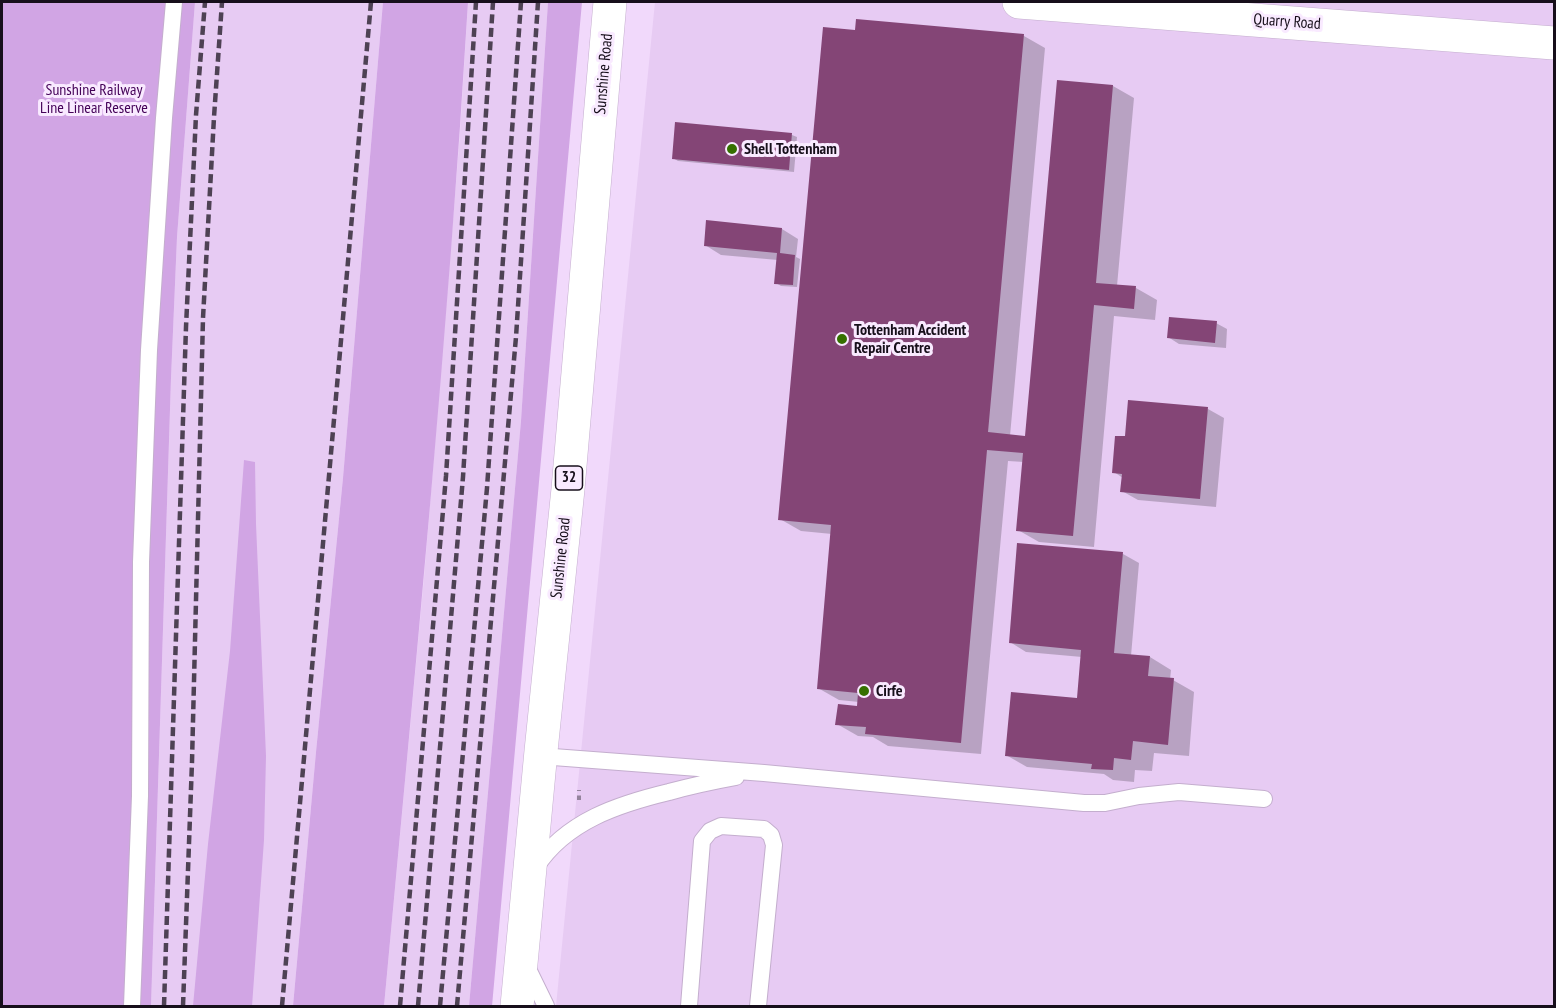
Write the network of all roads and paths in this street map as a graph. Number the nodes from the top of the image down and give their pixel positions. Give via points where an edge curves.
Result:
1 (174, 2) edge
2 (610, 2) edge
3 (1019, 2) edge
4 (1554, 43) edge
5 (540, 756) junction
6 (764, 773) junction
7 (1264, 799) dead end
8 (528, 888) junction
9 (521, 954) junction
10 (132, 1006) edge
11 (517, 1006) edge
12 (546, 1006) edge
13 (689, 1006) edge
14 (758, 1006) edge

1 - 10 lane via 149,350
2 - 5 main road, Sunshine Road / 32 via 568,489
3 - 4 main road, Quarry Road
5 - 6 lane
5 - 8 main road, Sunshine Road / 32
6 - 7 lane via 1083,803 1179,792
6 - 8 lane via 630,801 592,817 550,848 536,866
8 - 9 main road, Sunshine Road / 32
9 - 11 main road, Sunshine Road / 32
9 - 12 lane
13 - 14 lane via 702,841 710,831 722,826 764,829 774,845

